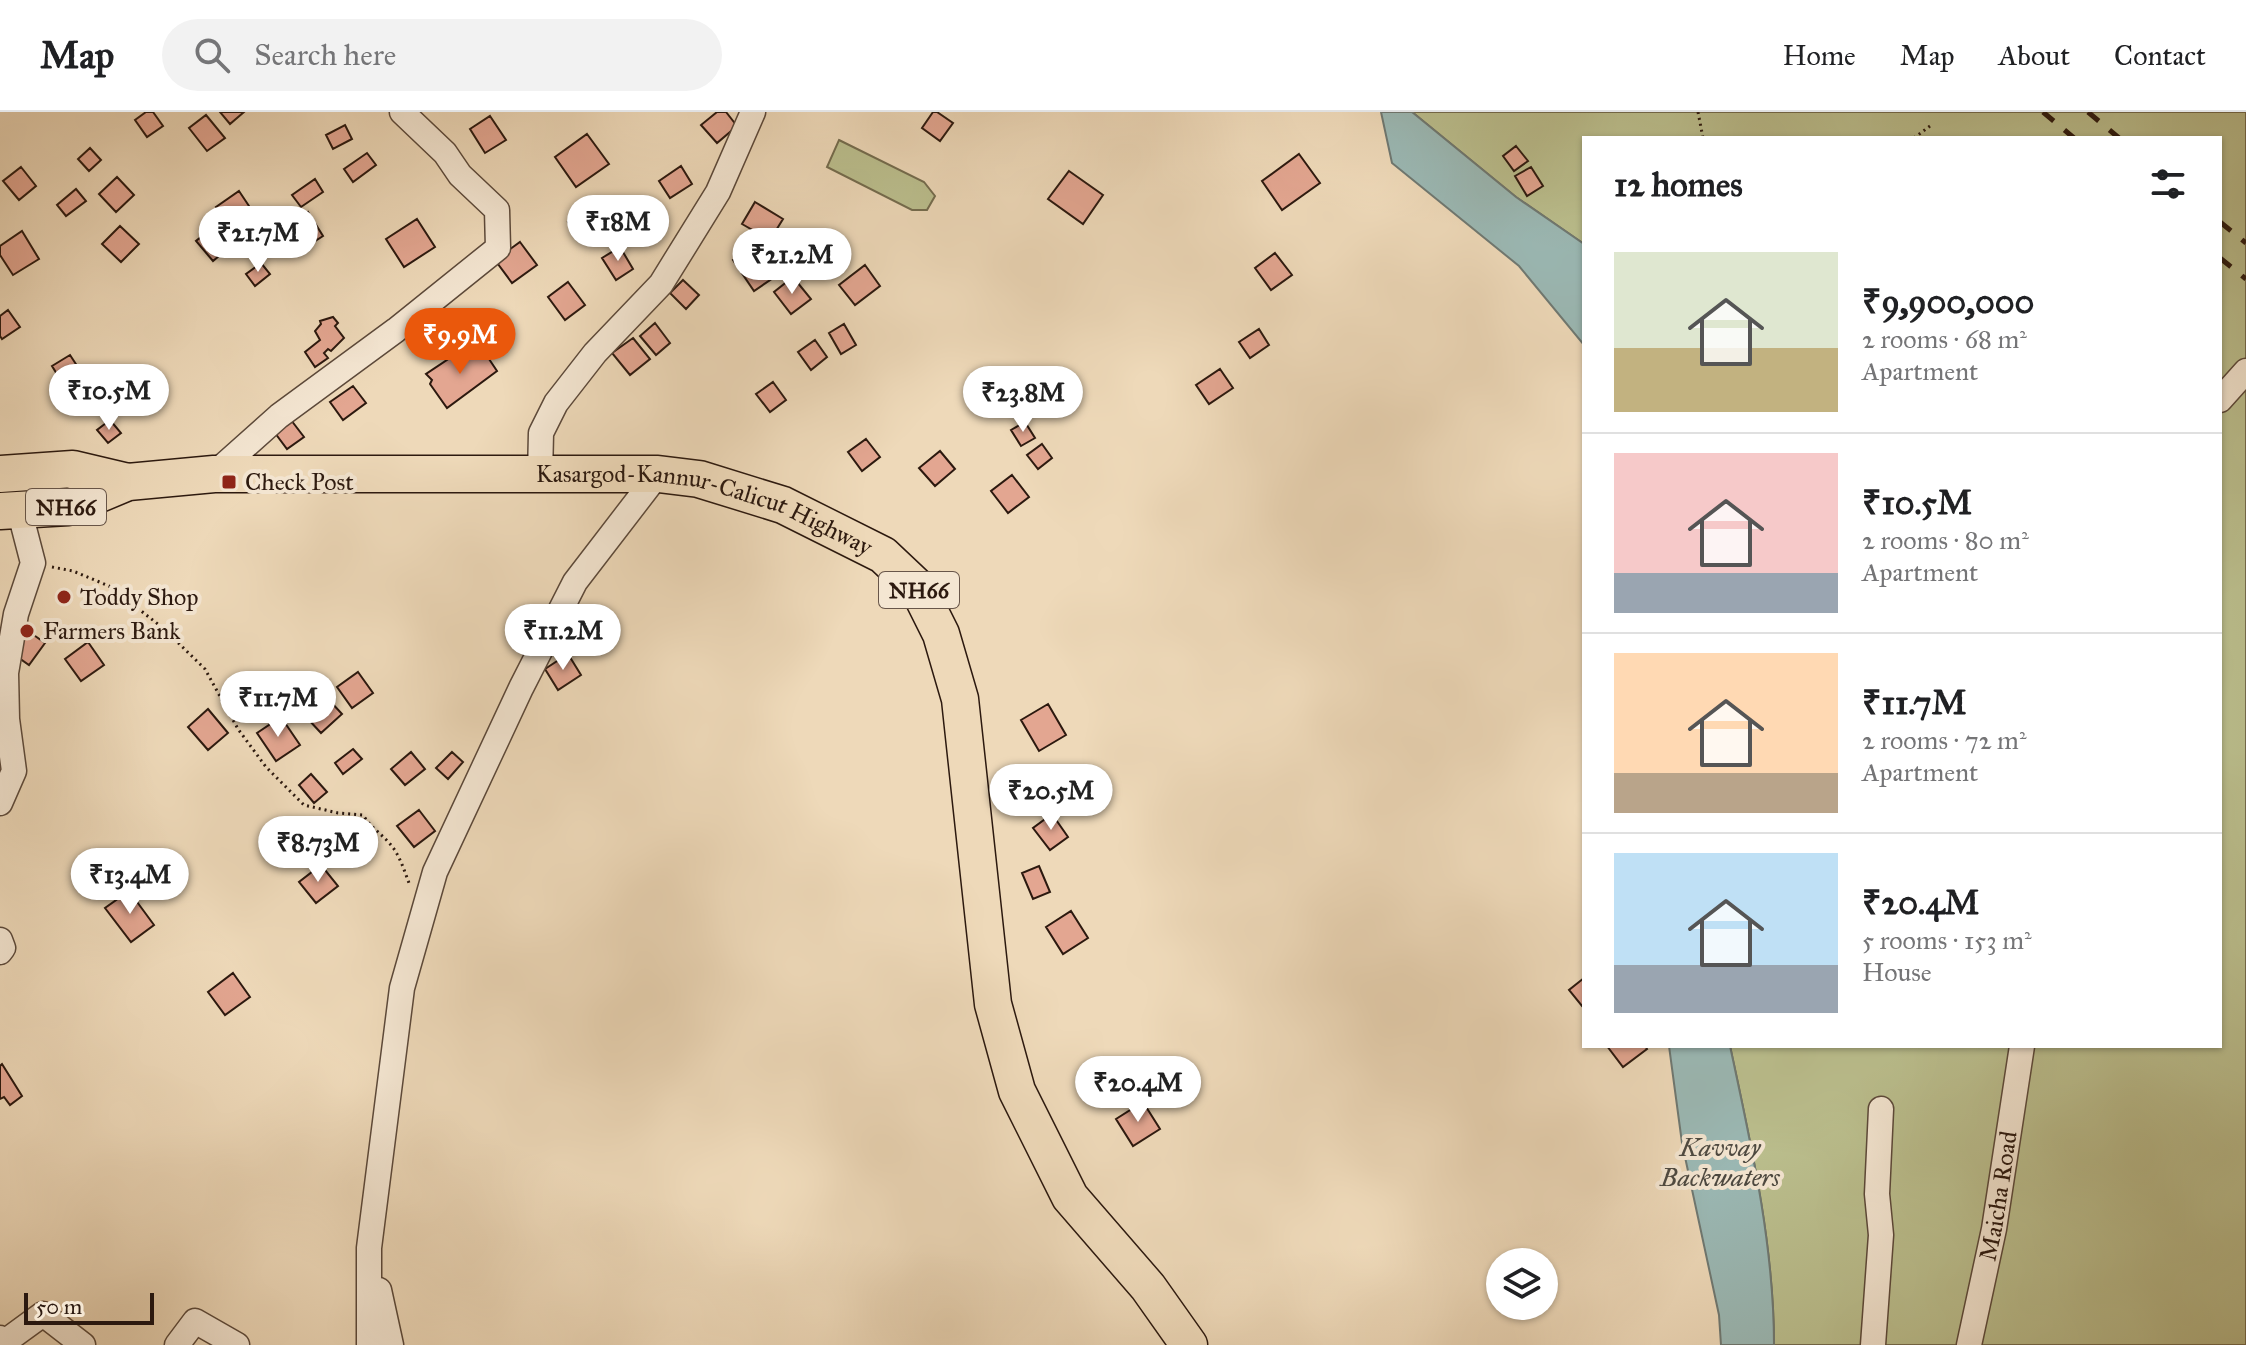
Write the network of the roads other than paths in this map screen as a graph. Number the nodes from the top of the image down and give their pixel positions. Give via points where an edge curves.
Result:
1 (402, 112) edge
2 (753, 112) edge
3 (2246, 371) edge
4 (2222, 398) edge
5 (0, 474) edge
6 (214, 474) junction
7 (658, 474) junction
8 (540, 476) junction
9 (128, 482) junction
10 (9, 510) edge
11 (0, 803) edge
12 (0, 940) edge
13 (0, 952) edge
14 (2022, 1048) edge
15 (1881, 1109) dead end
16 (369, 1245) junction
17 (0, 1338) edge
18 (83, 1345) edge
19 (177, 1345) edge
20 (237, 1345) edge
21 (369, 1345) edge
22 (391, 1345) edge
23 (1189, 1345) edge
24 (1873, 1345) edge
25 (1969, 1345) edge

1 - 6 street via 497,210 498,248 279,416
2 - 8 street via 718,192 661,284 556,403 541,433
3 - 4 street
5 - 9 highway, Kasargod-Kannur-Calicut Highway / NH66 via 73,469
6 - 8 highway, Kasargod-Kannur-Calicut Highway / NH66
6 - 9 highway, Kasargod-Kannur-Calicut Highway / NH66
7 - 8 highway, Kasargod-Kannur-Calicut Highway / NH66
7 - 16 street via 575,582 435,872 402,988
7 - 23 highway, Kasargod-Kannur-Calicut Highway / NH66 via 699,479 783,505 883,555 918,588 941,634 960,699 993,1004 1017,1091 1070,1197 1148,1287
9 - 10 highway, Kasargod-Kannur-Calicut Highway / NH66 via 68,507
10 - 11 street via 33,563 16,614 6,673 14,771
12 - 13 street
14 - 25 street, Maicha Road via 1994,1229
15 - 24 street via 1881,1235
16 - 21 street
16 - 22 street
17 - 18 street via 6,1341 43,1314
19 - 20 street via 195,1321

